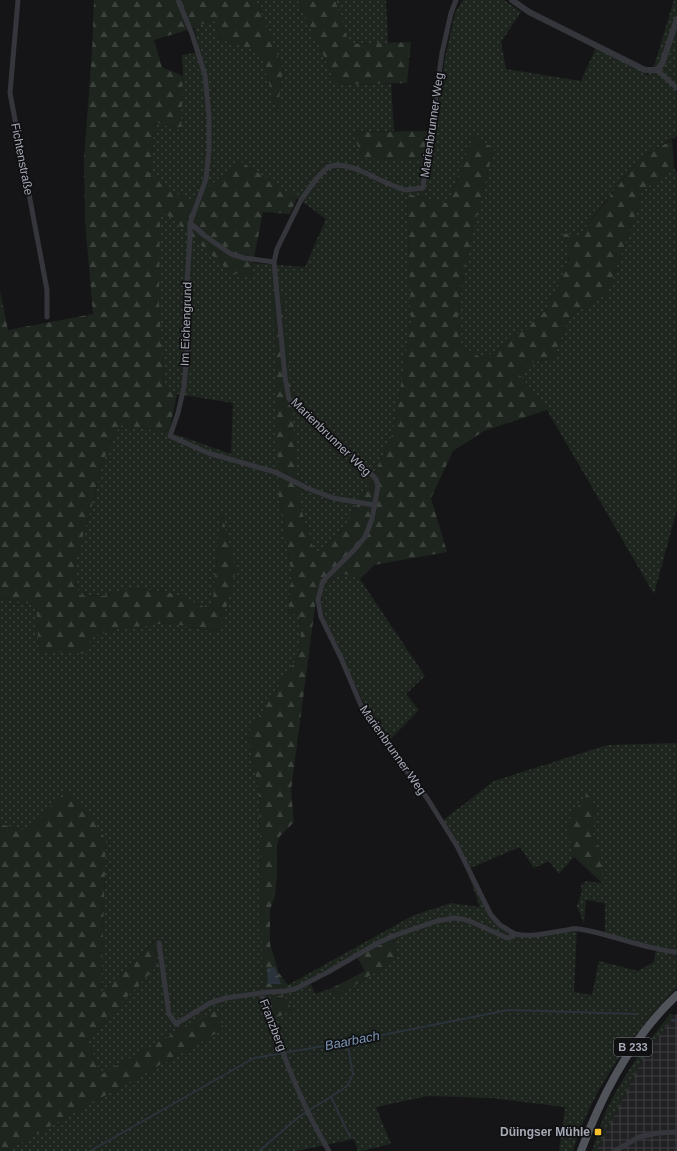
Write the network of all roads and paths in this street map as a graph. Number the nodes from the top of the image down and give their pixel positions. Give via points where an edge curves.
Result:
1 (18, 0) edge
2 (178, 0) edge
3 (456, 0) edge
4 (512, 0) edge
5 (677, 19) edge
6 (657, 70) junction
7 (677, 88) edge
8 (190, 223) junction
9 (274, 262) junction
10 (47, 317) dead end
11 (374, 505) junction
12 (515, 934) junction
13 (159, 943) dead end
14 (677, 952) edge
15 (261, 993) junction
16 (675, 999) edge
17 (677, 1132) edge
18 (329, 1151) edge
19 (580, 1151) edge
20 (615, 1151) edge

1 - 10 street, Fichtenstraße via 10,93 47,290
2 - 8 street, Im Eichengrund via 205,75 209,116 206,179
3 - 9 street, Marienbrunner Weg via 442,53 423,188 405,190 360,170 336,165 328,167 301,200 277,249
4 - 6 street via 529,12 646,70
5 - 6 street via 662,64
6 - 7 street
8 - 9 street via 231,254
8 - 11 street, Im Eichengrund via 184,387 170,436 208,453 275,472 333,498
9 - 11 street, Marienbrunner Weg via 289,399 376,479 378,486
11 - 12 street, Marienbrunner Weg via 365,537 323,581 318,600 321,617 363,710 427,798 454,841 491,915 500,925
12 - 14 street via 540,935 577,928
12 - 15 street via 507,938 463,919 436,921 378,943 294,989
13 - 15 street, Franzberg via 169,1014 176,1024 210,1003
15 - 18 street, Franzberg via 307,1110
16 - 19 main road, B 233 via 650,1025 627,1055 602,1101
17 - 20 street via 639,1137

